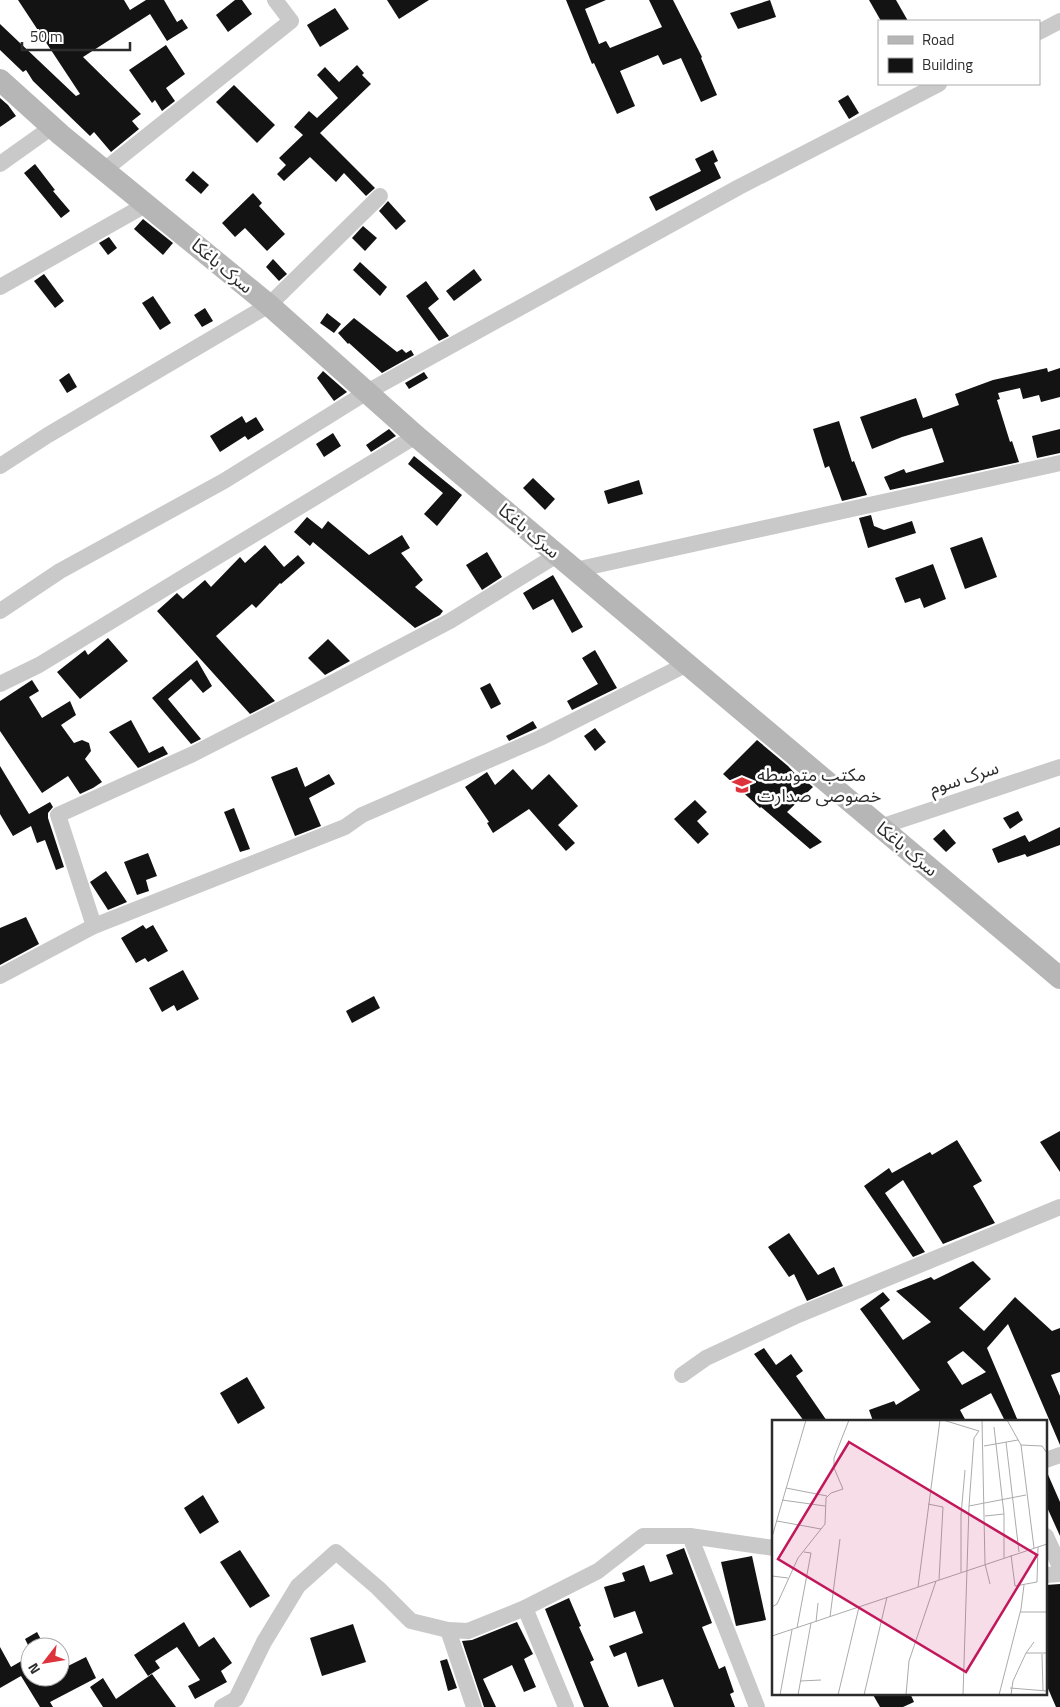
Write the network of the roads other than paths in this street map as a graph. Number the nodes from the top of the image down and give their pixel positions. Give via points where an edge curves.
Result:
1 (275, 0) edge
2 (1060, 21) edge
3 (1040, 31) edge
4 (0, 80) edge
5 (937, 85) edge
6 (52, 127) junction
7 (0, 164) edge
8 (103, 171) junction
9 (380, 196) dead end
10 (147, 204) junction
11 (0, 287) edge
12 (269, 306) junction
13 (367, 392) junction
14 (416, 436) junction
15 (1060, 463) edge
16 (0, 466) edge
17 (558, 555) junction
18 (575, 570) junction
19 (0, 611) edge
20 (687, 664) junction
21 (0, 684) edge
22 (1060, 767) edge
23 (880, 827) junction
24 (94, 926) junction
25 (0, 976) edge
26 (1059, 976) edge
27 (1060, 1206) edge
28 (682, 1375) dead end
29 (1060, 1455) edge
30 (1048, 1459) edge
31 (690, 1536) junction
32 (1048, 1540) edge
33 (772, 1548) edge
34 (1060, 1567) edge
35 (525, 1608) junction
36 (448, 1630) junction
37 (222, 1707) edge
38 (474, 1707) edge
39 (566, 1707) edge
40 (756, 1707) edge

1 - 8 street via 291,20
2 - 3 street
4 - 6 street, سرک باغکا
5 - 13 street via 739,187
6 - 7 street
6 - 8 street, سرک باغکا
8 - 10 street, سرک باغکا
9 - 12 street
10 - 11 street
10 - 12 street, سرک باغکا
12 - 13 street, سرک باغکا
12 - 16 street
13 - 14 street, سرک باغکا
13 - 19 street via 224,481 60,571
14 - 17 street, سرک باغکا
14 - 21 street via 39,665
15 - 18 street
17 - 18 street, سرک باغکا
17 - 24 street via 450,621 326,686 193,754 58,815
18 - 20 street, سرک باغکا
20 - 23 street, سرک باغکا
20 - 24 street via 540,738 362,815 345,827
22 - 23 street, سرک سوم
23 - 26 street, سرک باغکا
24 - 25 street
27 - 28 street via 798,1315 706,1358
29 - 30 street
31 - 33 street
31 - 35 street via 643,1536 598,1571
31 - 40 street
32 - 34 street
35 - 36 street via 468,1631
35 - 39 street
36 - 37 street via 411,1621 336,1552 298,1586 264,1642 236,1699
36 - 38 street

